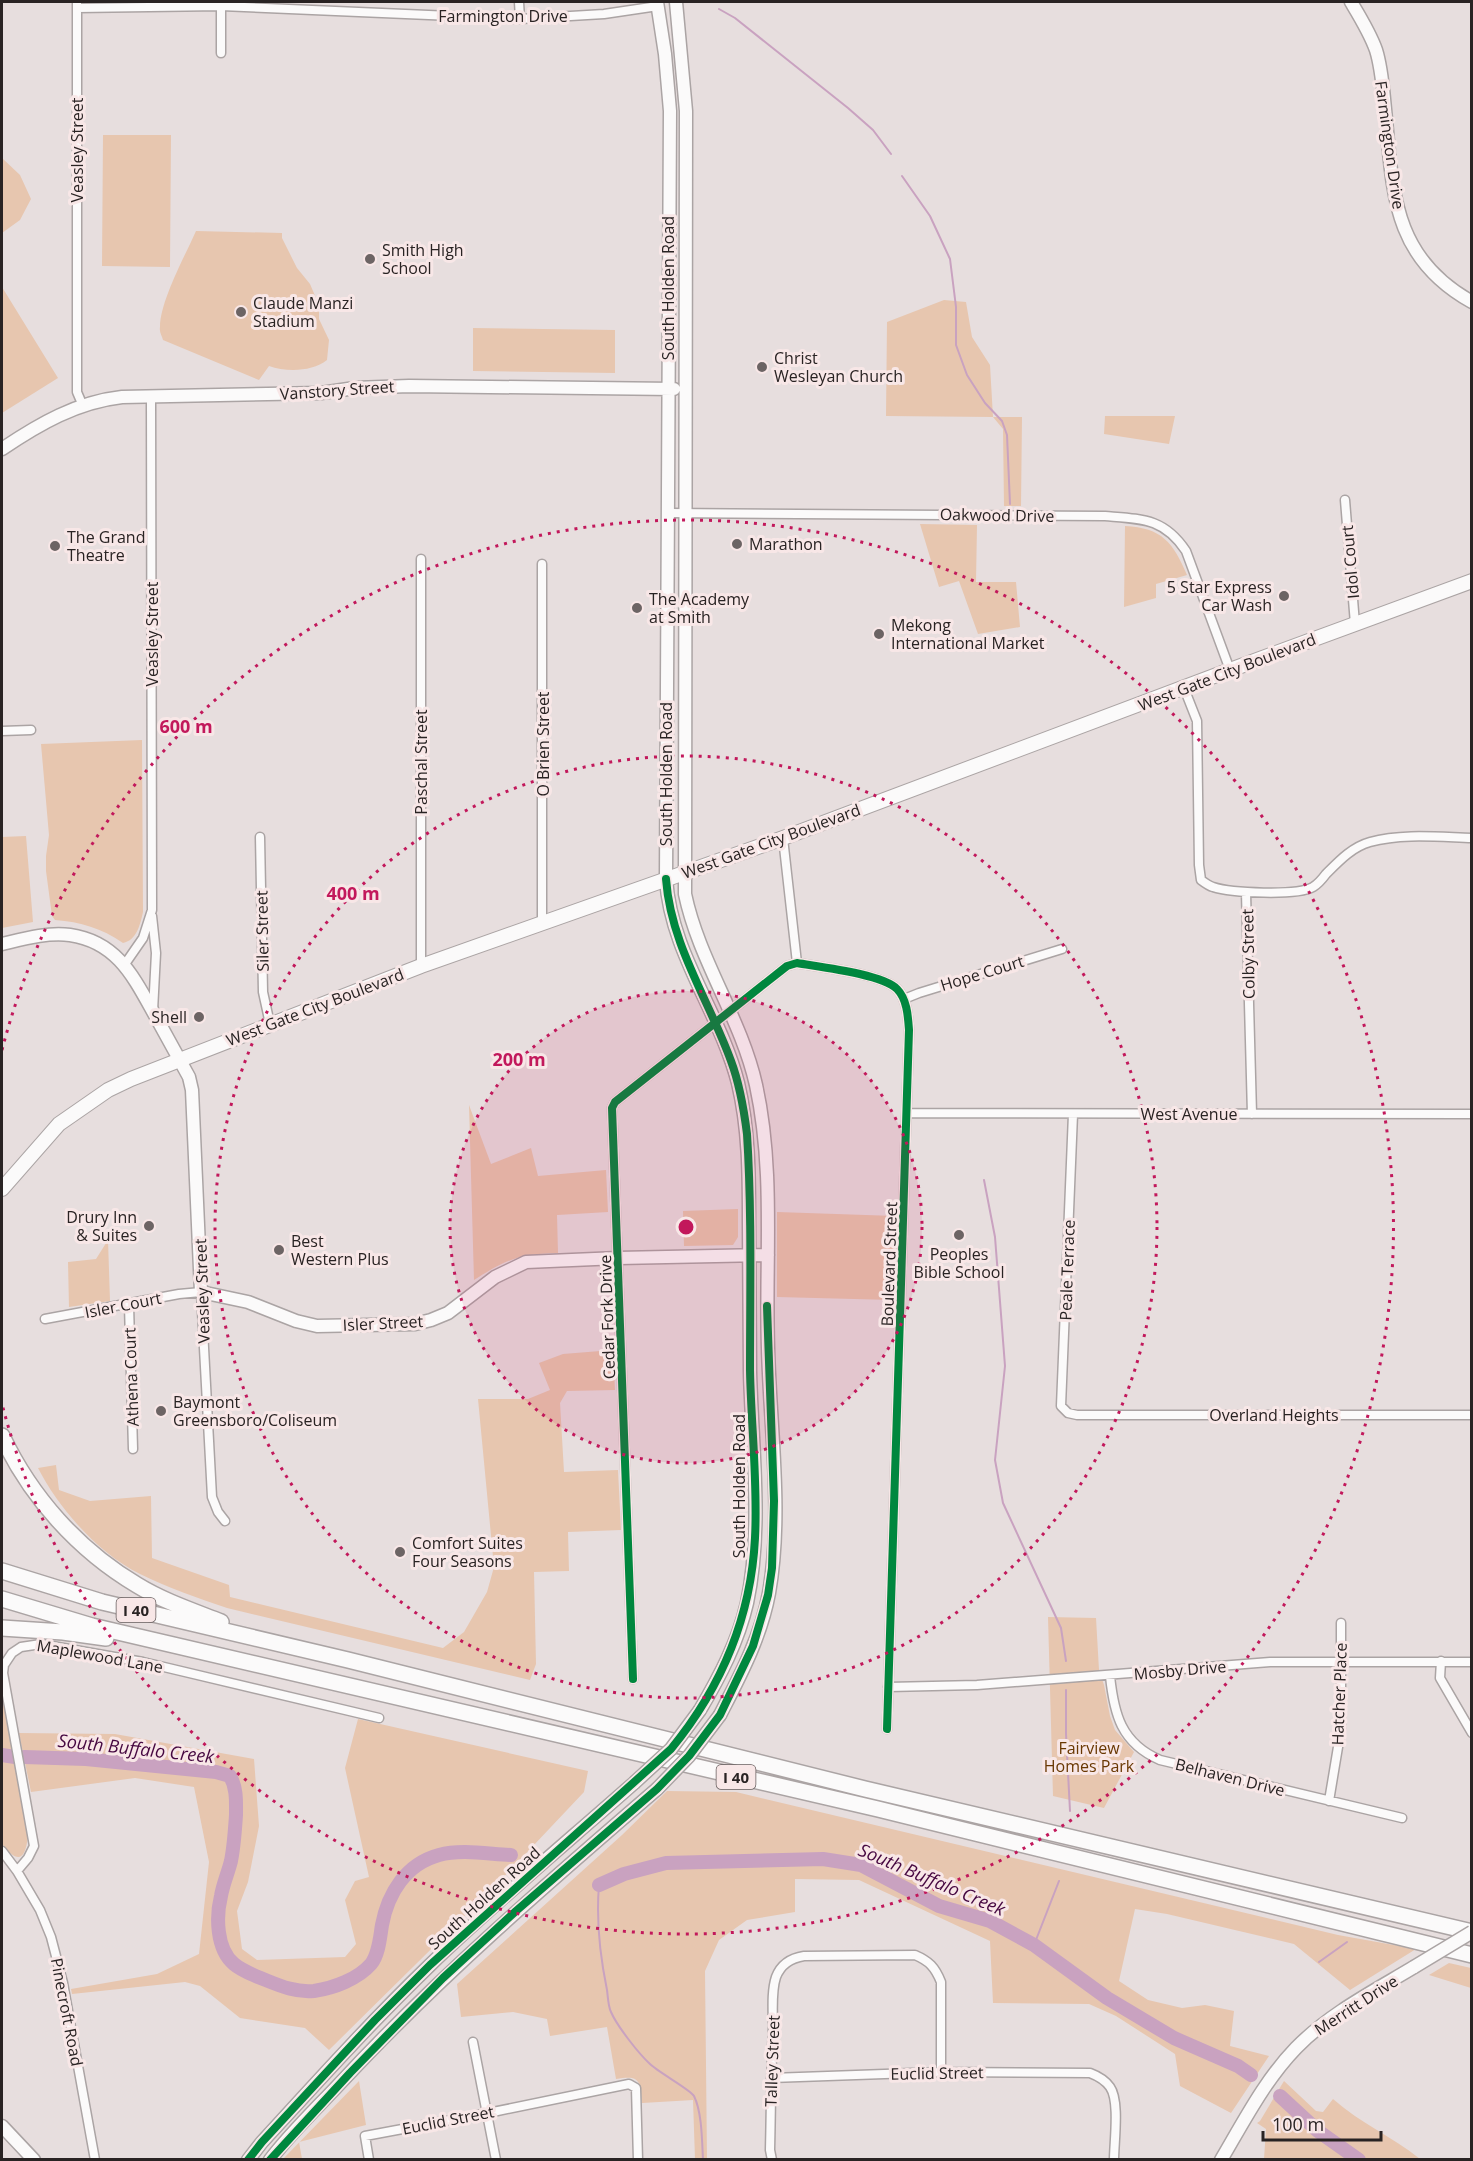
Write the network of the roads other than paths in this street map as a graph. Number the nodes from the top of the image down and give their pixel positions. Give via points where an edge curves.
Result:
1 (519, 2) edge
2 (676, 2) edge
3 (1351, 2) edge
4 (221, 4) edge
5 (658, 4) edge
6 (77, 5) edge
7 (520, 19) junction
8 (221, 52) dead end
9 (1472, 302) edge
10 (667, 388) junction
11 (686, 390) junction
12 (151, 395) junction
13 (83, 406) junction
14 (2, 449) edge
15 (1345, 501) dead end
16 (686, 512) junction
17 (668, 513) junction
18 (422, 559) dead end
19 (543, 564) dead end
20 (1472, 581) edge
21 (1355, 624) junction
22 (667, 648) junction
23 (686, 648) junction
24 (1230, 670) junction
25 (1184, 688) junction
26 (2, 730) edge
27 (31, 730) dead end
28 (260, 837) dead end
29 (783, 838) junction
30 (1472, 838) edge
31 (685, 872) junction
32 (666, 879) junction
33 (1246, 893) junction
34 (152, 910) junction
35 (542, 923) junction
36 (2, 944) edge
37 (1062, 950) dead end
38 (797, 963) junction
39 (125, 964) junction
40 (421, 966) junction
41 (904, 999) junction
42 (153, 1011) junction
43 (730, 1011) junction
44 (715, 1023) junction
45 (270, 1024) junction
46 (180, 1060) junction
47 (907, 1113) junction
48 (1073, 1114) junction
49 (1252, 1114) junction
50 (1472, 1114) edge
51 (2, 1189) edge
52 (749, 1255) junction
53 (768, 1255) junction
54 (618, 1258) junction
55 (201, 1292) junction
56 (129, 1305) junction
57 (45, 1319) dead end
58 (1077, 1415) joint
59 (1472, 1415) edge
60 (2, 1436) edge
61 (133, 1449) dead end
62 (225, 1521) dead end
63 (2, 1571) edge
64 (2, 1599) edge
65 (1341, 1623) dead end
66 (2, 1628) edge
67 (272, 1642) junction
68 (1441, 1661) junction
69 (1342, 1662) junction
70 (1472, 1662) edge
71 (264, 1665) junction
72 (1110, 1676) junction
73 (633, 1679) dead end
74 (888, 1687) junction
75 (379, 1718) dead end
76 (887, 1729) dead end
77 (1472, 1733) edge
78 (1329, 1802) junction
79 (1402, 1818) dead end
80 (2, 1851) edge
81 (17, 1871) junction
82 (1472, 1932) edge
83 (1472, 1955) edge
84 (473, 2042) dead end
85 (940, 2072) junction
86 (771, 2078) junction
87 (488, 2113) junction
88 (2, 2126) edge
89 (34, 2160) edge
90 (95, 2160) edge
91 (248, 2160) edge
92 (270, 2160) edge
93 (369, 2160) edge
94 (496, 2160) edge
95 (638, 2160) edge
96 (772, 2160) edge
97 (1114, 2160) edge
98 (1221, 2160) edge

1 - 7 street
2 - 5 main road, Farmington Drive
2 - 11 main road, South Holden Road via 687,111
3 - 9 main road, Farmington Drive via 1376,52 1400,218 1431,274
4 - 6 street, Farmington Drive
4 - 7 street, Farmington Drive
4 - 8 street
5 - 7 street, Farmington Drive via 604,14
5 - 10 main road, South Holden Road via 670,111
6 - 13 street, Veasley Street via 77,392
10 - 11 main road, Vanstory Street
10 - 12 main road, Vanstory Street via 409,386 310,394
10 - 17 main road, South Holden Road
11 - 16 main road, South Holden Road
12 - 13 main road, Vanstory Street via 100,399
12 - 34 street, Veasley Street
13 - 14 main road, Vanstory Street via 33,428
15 - 21 street, Idol Court
16 - 17 street, Oakwood Drive
16 - 23 main road, South Holden Road
16 - 24 street, Oakwood Drive via 1105,516 1157,523 1172,533 1186,551
17 - 22 main road, South Holden Road
18 - 40 street, Paschal Street
19 - 35 street, O Brien Street
20 - 21 main road, West Gate City Boulevard
21 - 24 main road, West Gate City Boulevard
22 - 23 main road
22 - 32 main road, South Holden Road
23 - 31 main road, South Holden Road
24 - 25 main road, West Gate City Boulevard
25 - 29 main road, West Gate City Boulevard
25 - 33 street, Colby Street via 1197,721 1201,880 1211,887
26 - 27 street
28 - 45 street, Siler Street via 263,992
29 - 31 main road, West Gate City Boulevard
29 - 38 street
30 - 33 street via 1433,836 1371,842 1340,860 1313,887
31 - 32 main road, West Gate City Boulevard
31 - 43 main road, South Holden Road via 692,924
32 - 35 main road, West Gate City Boulevard
32 - 44 main road, South Holden Road via 675,931
33 - 49 street, Colby Street
34 - 39 street, Veasley Street via 143,938
34 - 42 street, Veasley Street via 156,953
35 - 40 main road, West Gate City Boulevard
36 - 39 main road via 68,935 101,946
37 - 41 street, Hope Court
38 - 41 street via 876,978 897,989
38 - 43 street via 787,966
39 - 42 main road, Veasley Street
40 - 45 main road, West Gate City Boulevard
41 - 47 street, Boulevard Street via 909,1030
42 - 46 main road, Veasley Street
43 - 44 street, Cedar Fork Drive
43 - 53 main road, South Holden Road via 751,1067 763,1125
44 - 52 main road, South Holden Road via 732,1063 745,1120
44 - 54 street, Cedar Fork Drive via 615,1102 611,1116
45 - 46 main road, West Gate City Boulevard
46 - 51 main road, West Gate City Boulevard via 108,1090 59,1124
46 - 55 main road, Veasley Street via 194,1100
47 - 48 street, West Avenue
47 - 74 street, Boulevard Street
48 - 49 street, West Avenue
48 - 58 street, Peale Terrace via 1061,1406
49 - 50 street, West Avenue
52 - 53 main road, Isler Street
52 - 54 main road, Isler Street
52 - 91 main road, South Holden Road, bridge via 756,1519 753,1562 733,1647 716,1682 670,1749 430,1965
53 - 92 main road, South Holden Road, bridge via 772,1568 753,1646 720,1715 657,1789 443,1978
54 - 55 main road, Isler Street via 526,1262 495,1277 448,1313 415,1324 317,1326 248,1302
54 - 73 street, Cedar Fork Drive
55 - 56 street, Isler Court
55 - 62 street, Veasley Street via 212,1497
56 - 57 street, Isler Court
56 - 61 street, Athena Court
58 - 59 street, Overland Heights
60 - 67 highway via 45,1506 104,1562 158,1596
63 - 67 highway, I 40 via 102,1602
64 - 71 highway, I 40 via 92,1626
65 - 69 street, Hatcher Place
66 - 71 highway via 63,1632
67 - 82 highway, I 40 via 865,1789
68 - 69 street, Mosby Drive
68 - 70 street, Mosby Drive
68 - 77 street via 1440,1678
69 - 72 street, Mosby Drive via 1270,1662
69 - 78 street, Hatcher Place via 1341,1729
71 - 83 highway, I 40
72 - 74 street, Mosby Drive
72 - 78 street, Belhaven Drive via 1121,1726 1149,1755
74 - 76 street, Boulevard Street
75 - 81 street, Maplewood Lane via 140,1661 41,1644 21,1647 6,1659 3,1673 34,1846
78 - 79 street, Belhaven Drive
80 - 81 street, Pinecroft Road
81 - 90 street, Pinecroft Road via 51,1937
82 - 98 main road, Merritt Drive, bridge via 1331,2018 1295,2049 1262,2091
84 - 87 street
85 - 86 street, Euclid Street
85 - 86 street, Talley Street via 942,1982 929,1962 915,1955 804,1956 783,1965 776,1978
85 - 97 street, Euclid Street via 1090,2073 1101,2078 1115,2098
86 - 96 street, Talley Street
87 - 93 street, Euclid Street via 365,2136
87 - 94 street
87 - 95 street, Euclid Street via 629,2084 636,2088
88 - 89 main road

